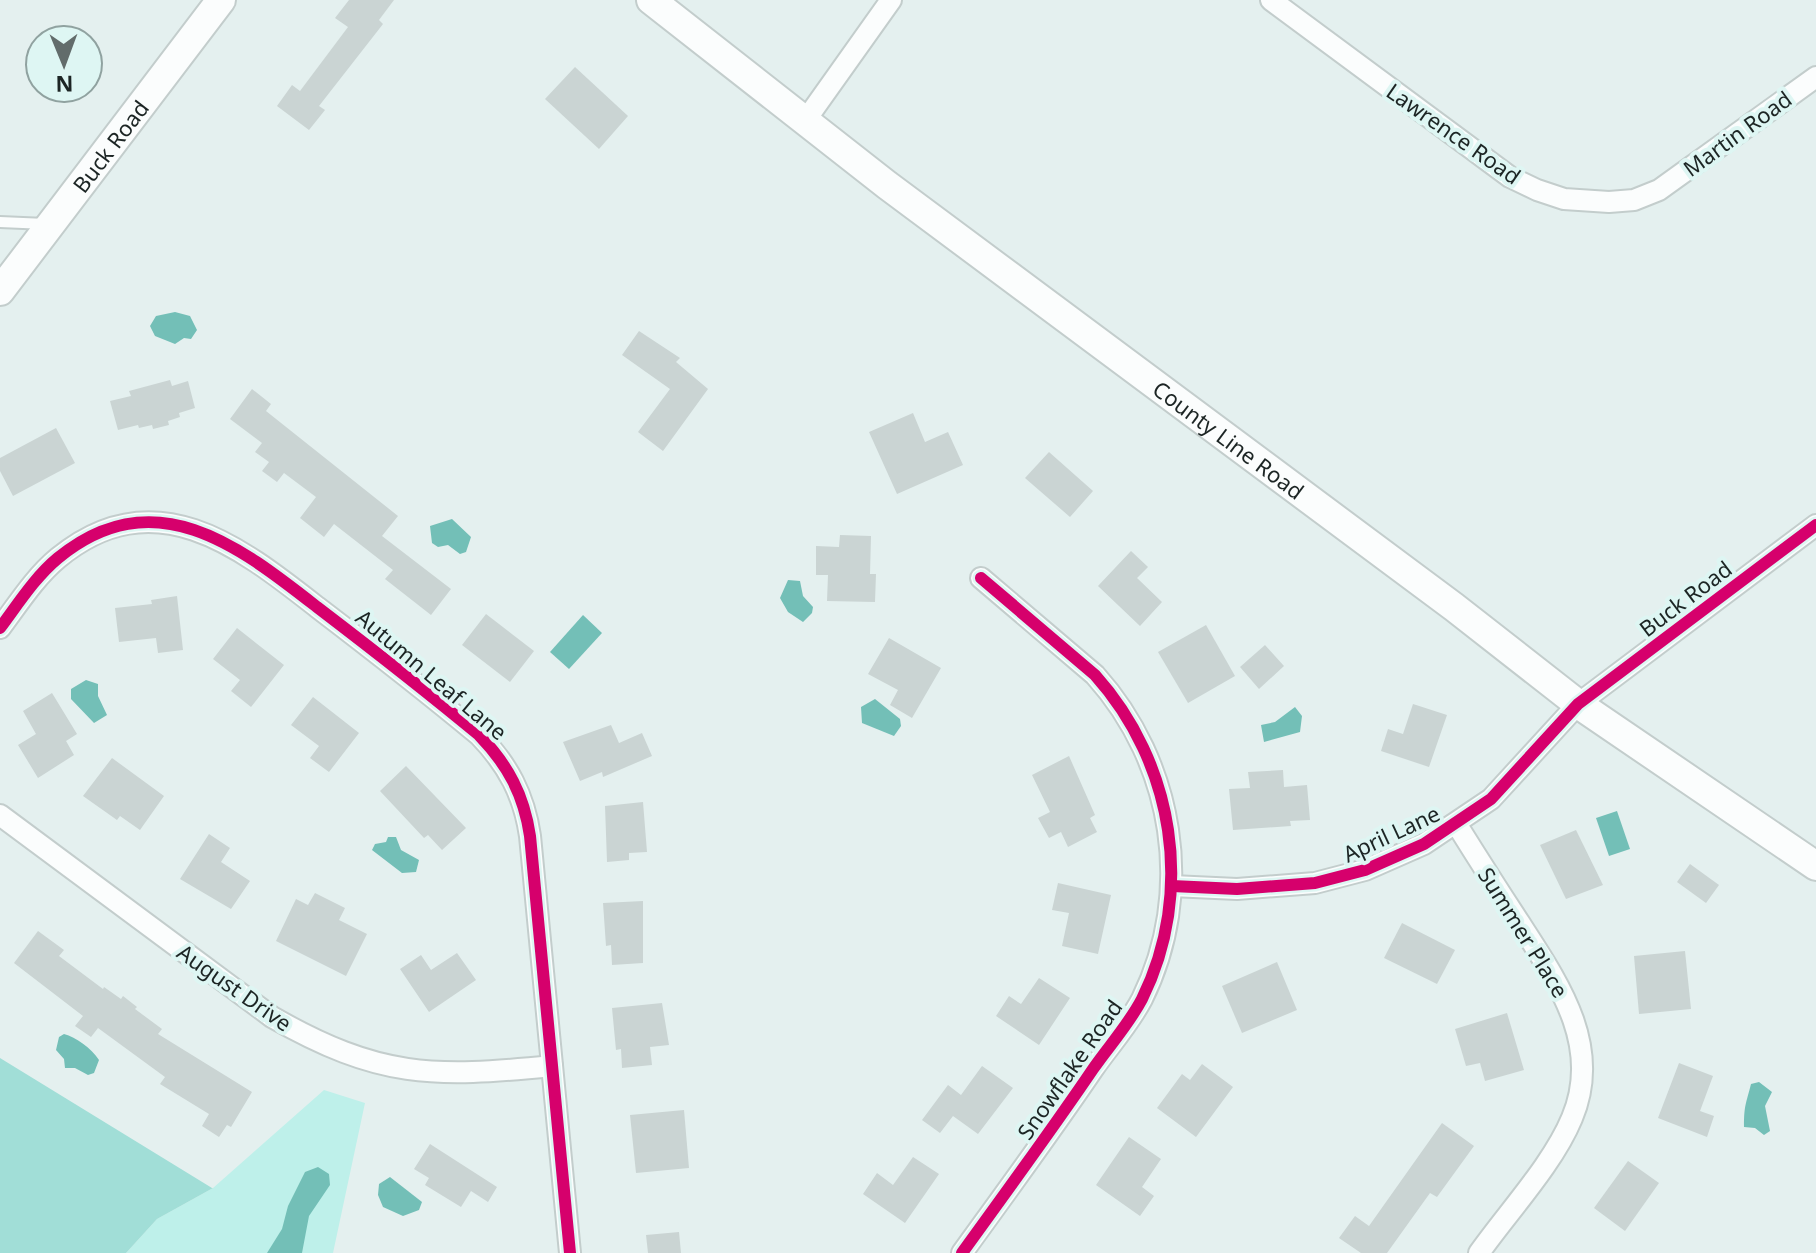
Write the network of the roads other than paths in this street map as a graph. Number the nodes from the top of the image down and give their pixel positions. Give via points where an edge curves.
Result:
1 (221, 0) edge
2 (651, 0) edge
3 (891, 0) edge
4 (1271, 0) edge
5 (1816, 77) edge
6 (805, 121) junction
7 (1659, 190) joint
8 (0, 222) edge
9 (51, 224) junction
10 (0, 291) edge
11 (1816, 525) edge
12 (981, 578) dead end
13 (0, 628) edge
14 (1578, 704) junction
15 (0, 815) edge
16 (1457, 825) junction
17 (1816, 866) edge
18 (1172, 886) junction
19 (552, 1066) junction
20 (570, 1253) edge
21 (962, 1253) edge
22 (1479, 1253) edge

1 - 9 main road, Buck Road
2 - 6 main road, County Line Road
3 - 6 street
4 - 7 street, Lawrence Road via 1510,177 1564,199 1634,200
5 - 7 street, Martin Road
6 - 14 main road, County Line Road
8 - 9 lane
9 - 10 main road, Buck Road
11 - 14 street, Buck Road
12 - 18 street, Snowflake Road via 1095,675 1133,726 1161,793
13 - 19 street, Autumn Leaf Lane via 43,572 78,544 109,530 172,524 219,537 253,557 415,683 479,735 516,784 530,836
14 - 16 street, April Lane via 1491,799
14 - 17 main road, County Line Road
15 - 19 street, August Drive via 272,1017 312,1040 378,1065 436,1074
16 - 18 street, April Lane via 1397,857 1340,878 1280,888
16 - 22 street, Summer Place via 1561,986 1582,1055 1572,1117 1553,1152
18 - 21 street, Snowflake Road via 1158,957 1130,1020
19 - 20 street, Autumn Leaf Lane

